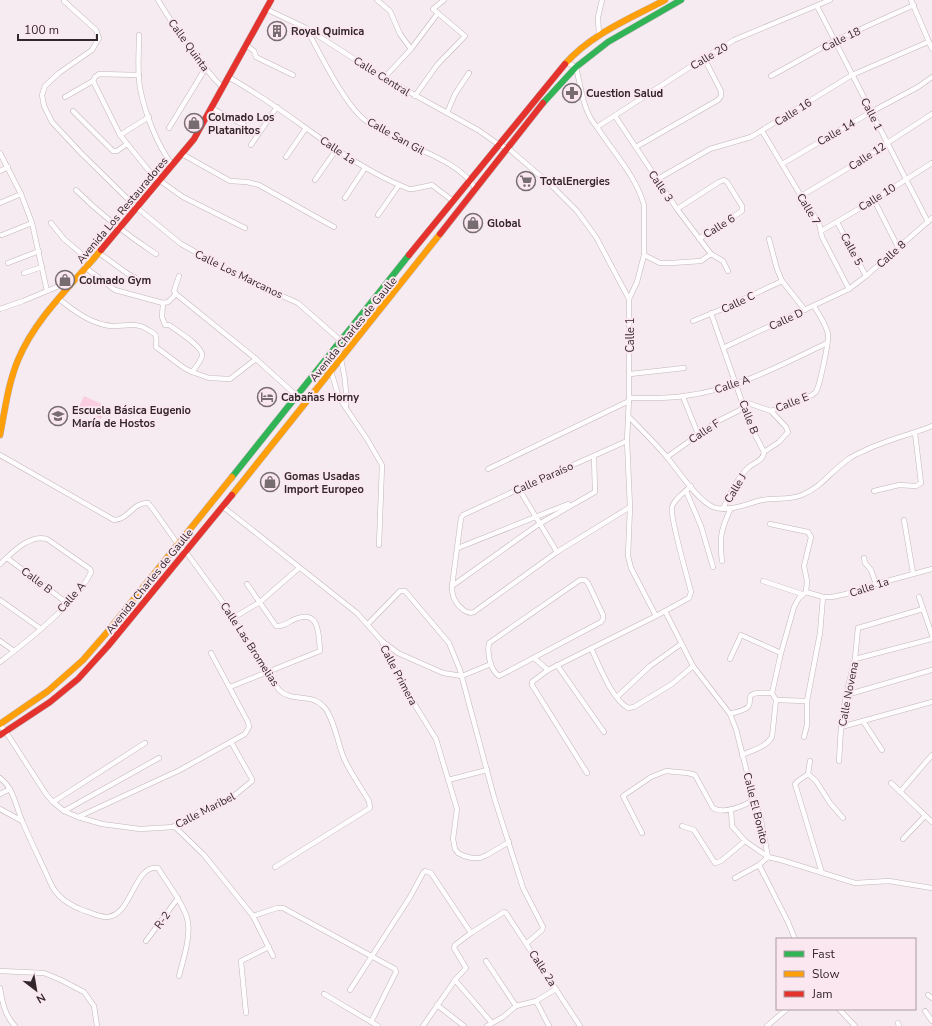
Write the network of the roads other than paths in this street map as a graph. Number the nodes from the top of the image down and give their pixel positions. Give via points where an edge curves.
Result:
1 (158, 0) edge
2 (271, 0) edge
3 (377, 0) edge
4 (444, 0) edge
5 (602, 0) edge
6 (665, 0) edge
7 (681, 0) edge
8 (830, 0) edge
9 (64, 1) edge
10 (912, 2) edge
11 (817, 6) junction
12 (266, 9) junction
13 (438, 13) junction
14 (306, 28) junction
15 (139, 35) dead end
16 (599, 36) junction
17 (834, 41) junction
18 (928, 42) junction
19 (246, 45) junction
20 (411, 48) junction
21 (932, 49) edge
22 (704, 58) junction
23 (566, 62) junction
24 (576, 67) junction
25 (205, 68) junction
26 (468, 73) dead end
27 (139, 75) junction
28 (293, 75) dead end
29 (852, 75) junction
30 (771, 76) dead end
31 (932, 76) edge
32 (228, 77) junction
33 (384, 78) junction
34 (93, 81) junction
35 (223, 88) junction
36 (415, 96) junction
37 (65, 97) dead end
38 (211, 108) junction
39 (277, 108) junction
40 (73, 111) dead end
41 (871, 112) junction
42 (447, 113) junction
43 (932, 114) edge
44 (615, 116) junction
45 (149, 117) junction
46 (244, 125) dead end
47 (597, 127) junction
48 (169, 128) dead end
49 (306, 128) junction
50 (762, 131) junction
51 (120, 135) junction
52 (887, 143) junction
53 (127, 144) junction
54 (498, 144) junction
55 (251, 145) dead end
56 (636, 147) junction
57 (509, 149) junction
58 (336, 150) junction
59 (0, 153) edge
60 (182, 154) junction
61 (286, 157) dead end
62 (932, 163) edge
63 (782, 164) junction
64 (172, 165) junction
65 (8, 167) junction
66 (365, 168) junction
67 (0, 171) edge
68 (470, 179) junction
69 (159, 180) junction
70 (315, 180) dead end
71 (656, 180) junction
72 (906, 180) junction
73 (399, 185) junction
74 (476, 189) junction
75 (76, 190) dead end
76 (21, 194) junction
77 (801, 196) junction
78 (345, 198) dead end
79 (874, 200) junction
80 (453, 201) junction
81 (0, 203) edge
82 (136, 207) junction
83 (677, 210) junction
84 (378, 215) dead end
85 (930, 220) edge
86 (837, 222) junction
87 (32, 223) junction
88 (51, 223) dead end
89 (334, 227) dead end
90 (119, 228) junction
91 (245, 228) dead end
92 (822, 231) junction
93 (2, 235) dead end
94 (699, 239) junction
95 (769, 240) dead end
96 (898, 248) junction
97 (39, 251) junction
98 (99, 253) junction
99 (156, 254) dead end
100 (711, 254) junction
101 (644, 255) junction
102 (91, 262) junction
103 (8, 263) dead end
104 (42, 267) junction
105 (86, 268) junction
106 (728, 271) dead end
107 (24, 273) dead end
108 (179, 276) dead end
109 (866, 276) junction
110 (136, 278) dead end
111 (782, 281) junction
112 (70, 285) junction
113 (849, 289) junction
114 (47, 291) junction
115 (176, 294) junction
116 (59, 299) junction
117 (629, 299) junction
118 (164, 303) junction
119 (814, 306) junction
120 (0, 309) edge
121 (805, 310) junction
122 (712, 313) junction
123 (693, 321) dead end
124 (827, 343) junction
125 (339, 344) junction
126 (723, 348) junction
127 (256, 359) junction
128 (341, 359) junction
129 (684, 368) dead end
130 (331, 371) junction
131 (192, 372) junction
132 (630, 374) junction
133 (736, 384) junction
134 (297, 396) junction
135 (683, 397) junction
136 (629, 400) junction
137 (742, 401) junction
138 (346, 406) junction
139 (744, 408) junction
140 (771, 411) junction
141 (628, 416) junction
142 (932, 426) edge
143 (915, 433) junction
144 (698, 434) junction
145 (0, 436) edge
146 (627, 441) junction
147 (764, 452) junction
148 (0, 455) edge
149 (594, 456) junction
150 (667, 457) junction
151 (488, 469) dead end
152 (691, 486) junction
153 (519, 489) junction
154 (686, 491) junction
155 (874, 492) dead end
156 (579, 500) junction
157 (222, 506) junction
158 (630, 507) junction
159 (731, 508) junction
160 (723, 509) junction
161 (535, 517) junction
162 (904, 520) dead end
163 (539, 524) junction
164 (770, 524) dead end
165 (177, 543) junction
166 (379, 545) dead end
167 (458, 548) junction
168 (186, 552) junction
169 (557, 552) junction
170 (7, 558) junction
171 (864, 558) dead end
172 (722, 561) dead end
173 (0, 564) edge
174 (713, 567) dead end
175 (299, 568) junction
176 (932, 569) edge
177 (913, 573) junction
178 (763, 582) dead end
179 (247, 584) dead end
180 (876, 584) junction
181 (452, 586) junction
182 (804, 593) junction
183 (823, 597) junction
184 (919, 597) dead end
185 (0, 600) edge
186 (260, 602) junction
187 (67, 603) junction
188 (923, 609) junction
189 (665, 611) junction
190 (656, 616) junction
191 (233, 618) junction
192 (930, 620) edge
193 (368, 624) junction
194 (41, 629) junction
195 (932, 635) edge
196 (932, 639) edge
197 (380, 640) junction
198 (0, 641) edge
199 (682, 644) junction
200 (591, 648) junction
201 (14, 651) junction
202 (211, 653) dead end
203 (781, 653) junction
204 (534, 658) junction
205 (730, 659) dead end
206 (856, 660) junction
207 (0, 662) edge
208 (491, 664) junction
209 (557, 665) junction
210 (693, 666) junction
211 (548, 670) junction
212 (932, 670) edge
213 (267, 672) junction
214 (462, 676) junction
215 (230, 687) junction
216 (772, 693) junction
217 (846, 694) junction
218 (617, 697) junction
219 (776, 700) junction
220 (808, 701) junction
221 (932, 702) edge
222 (730, 714) junction
223 (863, 721) junction
224 (0, 725) edge
225 (841, 727) junction
226 (604, 732) dead end
227 (3, 733) edge
228 (804, 737) dead end
229 (231, 742) junction
230 (145, 743) dead end
231 (882, 750) dead end
232 (742, 755) junction
233 (932, 755) edge
234 (159, 758) dead end
235 (810, 761) dead end
236 (839, 761) dead end
237 (487, 770) junction
238 (586, 773) dead end
239 (808, 774) junction
240 (0, 778) edge
241 (448, 780) junction
242 (891, 783) dead end
243 (10, 789) junction
244 (900, 792) junction
245 (0, 794) edge
246 (754, 800) junction
247 (53, 802) junction
248 (0, 809) edge
249 (731, 809) junction
250 (64, 811) junction
251 (932, 812) edge
252 (78, 817) junction
253 (926, 817) junction
254 (844, 818) dead end
255 (22, 821) junction
256 (932, 822) edge
257 (174, 826) junction
258 (682, 826) dead end
259 (642, 833) dead end
260 (903, 839) dead end
261 (745, 841) junction
262 (509, 842) junction
263 (768, 857) junction
264 (759, 865) junction
265 (275, 867) dead end
266 (822, 873) junction
267 (735, 878) dead end
268 (932, 888) edge
269 (178, 898) junction
270 (253, 916) junction
271 (471, 933) junction
272 (795, 938) edge
273 (146, 941) dead end
274 (527, 943) junction
275 (268, 947) junction
276 (273, 956) dead end
277 (372, 957) junction
278 (486, 961) dead end
279 (0, 971) edge
280 (179, 976) dead end
281 (455, 980) junction
282 (0, 988) edge
283 (556, 989) junction
284 (350, 990) dead end
285 (324, 994) dead end
286 (536, 1001) junction
287 (438, 1005) junction
288 (516, 1006) junction
289 (786, 1010) edge
290 (840, 1010) edge
291 (925, 1011) dead end
292 (246, 1013) dead end
293 (932, 1021) edge
294 (371, 1022) junction
295 (492, 1023) junction
296 (15, 1026) edge
297 (97, 1026) edge
298 (378, 1026) edge
299 (423, 1026) edge
300 (464, 1026) edge
301 (487, 1026) edge
302 (549, 1026) edge
303 (580, 1026) edge
304 (767, 1026) edge
305 (855, 1026) edge

1 - 25 street, Calle Quinta via 177,32
2 - 12 main road, Avenida Los Restauradores
3 - 20 street via 390,11 400,34
4 - 13 street via 433,9
5 - 16 street via 598,17
6 - 16 main road, Avenida Charles de Gaulle
7 - 24 main road, Avenida Charles de Gaulle via 608,42
8 - 11 street, Calle 20
9 - 82 street, Calle Los Marcanos via 96,30 99,38 92,50 45,86 42,96 44,106 52,122
10 - 17 street, Calle 18
10 - 18 street
11 - 17 street, Calle 1
11 - 22 street, Calle 20 via 734,40
12 - 14 street, Calle Central
12 - 19 main road, Avenida Los Restauradores
13 - 20 street
13 - 36 street via 465,36 437,64
14 - 33 street, Calle Central
14 - 68 street, Calle San Gil via 343,92 366,120 446,162
15 - 27 street
16 - 23 main road, Avenida Charles de Gaulle
17 - 29 street, Calle 1
17 - 30 street, Calle 18
18 - 21 street
18 - 29 street, Calle 16
19 - 28 street via 254,51 256,57
19 - 32 main road, Avenida Los Restauradores
20 - 33 street
22 - 44 street, Calle 20
22 - 56 street via 721,92 718,100
23 - 24 street
23 - 54 main road, Avenida Charles de Gaulle
24 - 47 street, Calle 1 via 588,113
24 - 57 main road, Avenida Charles de Gaulle via 548,97
25 - 35 street, Calle Quinta
25 - 48 street
26 - 42 street
27 - 34 street via 99,74
27 - 45 street via 141,94
29 - 41 street, Calle 1
29 - 50 street, Calle 16
31 - 41 street, Calle 14 via 918,87
32 - 35 main road, Avenida Los Restauradores
32 - 39 street, Calle 1a
33 - 36 street, Calle Central
34 - 37 street
34 - 51 street
35 - 38 main road, Avenida Los Restauradores
36 - 42 street, Calle Central
38 - 46 street
38 - 60 main road, Avenida Los Restauradores via 194,139
39 - 49 street, Calle 1a
39 - 55 street
40 - 53 street via 113,151
41 - 52 street, Calle 1
41 - 63 street, Calle 14
42 - 54 street, Calle Central
43 - 52 street, Calle 12
44 - 47 street, Calle 20
44 - 56 street, Calle 3
45 - 51 street
45 - 64 street via 158,142
47 - 101 street, Calle 1 via 632,178 642,198
49 - 58 street, Calle 1a
49 - 61 street
50 - 63 street, Calle 7
50 - 71 street, Calle 16 via 751,137 710,149
51 - 53 street
52 - 72 street, Calle 1
52 - 77 street, Calle 12
53 - 69 street
54 - 57 street, Calle Central
54 - 68 main road, Avenida Charles de Gaulle
56 - 71 street, Calle 3
57 - 74 main road, Avenida Charles de Gaulle
57 - 117 street, Calle Central via 577,211 596,237
58 - 66 street, Calle 1a
58 - 70 street
59 - 65 street
60 - 64 main road, Avenida Los Restauradores
60 - 89 street via 230,181 259,186
62 - 72 street, Calle 10
63 - 77 street, Calle 7
64 - 69 main road, Avenida Los Restauradores
65 - 67 street
65 - 76 street
66 - 73 street, Calle 1a
66 - 78 street
68 - 74 street, Calle San Gil
68 - 80 main road, Avenida Charles de Gaulle
69 - 82 main road, Avenida Los Restauradores
69 - 91 street via 183,197
71 - 83 street, Calle 3
72 - 79 street, Calle 10
72 - 85 street, Calle 1
73 - 80 street, Calle 1a via 414,189 432,185
73 - 84 street
74 - 128 main road, Avenida Charles de Gaulle
75 - 90 street
76 - 81 street
76 - 87 street
77 - 92 street, Calle 7
79 - 86 street, Calle 10
79 - 96 street
80 - 125 main road, Avenida Charles de Gaulle
82 - 90 main road, Avenida Los Restauradores
82 - 125 street, Calle Los Marcanos via 189,250 248,281 298,302
83 - 94 street, Calle 3
83 - 94 street, Calle 6 via 719,182 727,182 742,206 742,211
85 - 96 street, Calle 8
86 - 92 street, Calle 10
86 - 109 street, Calle 5
87 - 93 street
87 - 97 street
88 - 102 street via 64,239
90 - 98 main road, Avenida Los Restauradores
90 - 99 street
92 - 113 street, Calle 7 via 822,237
94 - 100 street, Calle 3
95 - 111 street
96 - 109 street, Calle 8
97 - 103 street
97 - 104 street
98 - 102 main road, Avenida Los Restauradores
98 - 110 street
100 - 101 street via 701,260 671,263 660,263
100 - 106 street, Calle 3 via 723,261
101 - 117 street, Calle 1 via 637,282
102 - 105 main road, Avenida Los Restauradores
104 - 107 street
104 - 114 street
105 - 112 main road, Avenida Los Restauradores
105 - 118 street via 115,290
108 - 115 street via 174,291
109 - 113 street, Calle 8
111 - 121 street
111 - 122 street, Calle C
112 - 114 street
112 - 116 main road, Avenida Los Restauradores
113 - 119 street, Calle D
114 - 120 street
115 - 118 street
115 - 127 street
116 - 131 street via 78,314 106,325 128,324 147,329 154,333 156,347 174,362
116 - 145 main road, Avenida Los Restauradores via 36,329 18,361
117 - 132 street, Calle 1
118 - 131 street via 162,317 165,325 169,325 202,351 202,356
119 - 121 street, Calle D
119 - 124 street via 828,334
121 - 126 street, Calle D
122 - 123 street, Calle C
122 - 126 street, Calle B
124 - 133 street, Calle A
124 - 140 street, Calle E via 816,392
125 - 128 street
125 - 134 main road, Avenida Charles de Gaulle
126 - 133 street, Calle B
127 - 131 street via 230,379 209,378
127 - 134 street
128 - 130 main road, Avenida Charles de Gaulle
128 - 138 street
129 - 132 street
130 - 138 street via 339,398
130 - 157 main road, Avenida Charles de Gaulle
132 - 136 street, Calle 1
133 - 135 street, Calle A
133 - 137 street, Calle B
134 - 165 main road, Avenida Charles de Gaulle
135 - 136 street, Calle A
135 - 144 street
136 - 141 street, Calle 1
136 - 151 street
137 - 139 street, Calle B
137 - 140 street, Calle E
138 - 166 street via 382,465
139 - 144 street, Calle F
139 - 147 street, Calle B
140 - 147 street, Calle J via 788,432 780,442
141 - 146 street, Calle 1
141 - 150 street
142 - 143 street
143 - 155 street via 921,483 916,486 899,486
143 - 159 street via 889,440 850,458 816,488 804,494 784,499 765,499
144 - 150 street, Calle F
146 - 149 street, Calle Paraíso
146 - 158 street, Calle 1
147 - 160 street, Calle J via 764,456 740,477
148 - 165 street, Calle Las Bromelias via 114,520 122,518 137,505 148,503
149 - 153 street, Calle Paraíso
149 - 156 street via 595,492
150 - 152 street
152 - 154 street
152 - 160 street via 701,498
153 - 161 street
153 - 167 street, Calle Paraíso via 466,513 461,518
154 - 174 street via 701,526
154 - 189 street via 674,502 671,513 691,595 681,604
156 - 161 street
156 - 163 street
157 - 168 main road, Avenida Charles de Gaulle
157 - 175 street, Calle Primera
158 - 169 street
158 - 190 street, Calle 1 via 629,561
159 - 160 street
159 - 172 street via 720,539
161 - 163 street
161 - 167 street
162 - 177 street
163 - 169 street
163 - 181 street
164 - 182 street via 810,534 804,566 807,581
165 - 168 street, Calle Las Bromelias
165 - 224 main road, Avenida Charles de Gaulle via 83,660 62,680
167 - 181 street
168 - 191 street, Calle Las Bromelias
168 - 227 main road, Avenida Charles de Gaulle via 78,680 45,706
169 - 181 street via 471,614 455,601
170 - 173 street, Calle A
170 - 187 street, Calle B
170 - 187 street, Calle A via 30,540 40,537 47,539 90,569 90,574
171 - 180 street
175 - 186 street
175 - 193 street, Calle Primera
176 - 177 street, Calle 1a
177 - 180 street, Calle 1a
178 - 182 street, Calle 1a
179 - 186 street
180 - 183 street, Calle 1a via 846,594
182 - 183 street, Calle 1a
182 - 203 street via 794,607
183 - 220 street via 820,634
184 - 188 street
185 - 194 street
186 - 191 street
186 - 213 street via 278,627 308,616 316,622 320,639 320,651
187 - 194 street, Calle A
188 - 192 street
188 - 206 street, Calle Novena via 858,628
189 - 190 street
189 - 199 street, Calle El Bonito
190 - 200 street
191 - 213 street, Calle Las Bromelias
192 - 195 street
193 - 197 street, Calle Primera
193 - 214 street via 400,591 405,591 449,643
194 - 201 street, Calle A
196 - 206 street
197 - 214 street via 422,665 443,673
197 - 241 street, Calle Primera via 405,689 436,739
198 - 201 street
199 - 210 street, Calle El Bonito
199 - 218 street via 650,666
200 - 209 street
200 - 218 street
201 - 207 street, Calle A
202 - 215 street
203 - 205 street via 741,635
203 - 216 street
204 - 208 street via 499,676 495,674
204 - 208 street via 601,622 602,615 588,583 584,580 580,580 489,644
204 - 211 street
206 - 217 street, Calle Novena
208 - 214 street
209 - 211 street
209 - 226 street
210 - 218 street via 672,684 634,707 624,706
210 - 222 street, Calle El Bonito
211 - 238 street via 532,682 532,685
212 - 217 street
213 - 215 street
213 - 265 street, Calle Las Bromelias via 279,690 287,696 311,698 325,708 343,756 369,801 370,808
214 - 237 street
215 - 229 street via 249,727 245,734
216 - 219 street
216 - 222 street via 752,695 748,708
217 - 225 street, Calle Novena
219 - 220 street
219 - 232 street via 772,737 769,742
220 - 228 street
221 - 223 street
222 - 232 street, Calle El Bonito
223 - 225 street
223 - 231 street
224 - 227 street, Calle Maribel
225 - 236 street, Calle Novena
227 - 247 street, Calle Maribel
229 - 252 street via 180,770
229 - 257 street, Calle Maribel via 252,781 230,799 200,811
230 - 247 street
232 - 246 street, Calle El Bonito
233 - 244 street
234 - 250 street
235 - 239 street
237 - 241 street
237 - 262 street
239 - 254 street
239 - 266 street via 795,784
240 - 243 street
241 - 262 street, Calle Primera via 457,811 453,839 458,853 480,858
242 - 244 street
243 - 245 street
243 - 255 street
244 - 253 street
246 - 249 street
246 - 263 street, Calle El Bonito via 760,815
247 - 250 street, Calle Maribel
248 - 255 street
249 - 259 street via 713,808 692,773 666,771 651,777 623,796
249 - 261 street via 732,826
250 - 252 street, Calle Maribel
251 - 253 street
252 - 257 street, Calle Maribel via 102,824 140,829
253 - 256 street
253 - 260 street
255 - 269 street via 54,891 72,906 95,915 112,917 125,904 145,871 154,867 158,868
257 - 270 street via 204,855
258 - 261 street via 694,830 716,863
261 - 263 street
262 - 274 street via 523,888 543,927
263 - 264 street
263 - 266 street, Calle El Bonito
264 - 267 street
264 - 272 street
266 - 268 street, Calle El Bonito via 855,883 889,882
269 - 273 street, R-2
269 - 280 street via 188,927
270 - 275 street
270 - 277 street via 283,908
271 - 274 street, Calle 2a via 504,912
271 - 277 street via 431,873 425,871
271 - 281 street via 454,946 466,968
274 - 283 street, Calle 2a
275 - 276 street
275 - 292 street via 241,961
277 - 284 street
277 - 294 street via 395,969 396,972
278 - 288 street
279 - 297 street via 44,973 84,992 94,1006
281 - 287 street
281 - 295 street
282 - 296 street via 7,1015
283 - 286 street
283 - 303 street, Calle 2a
285 - 294 street
286 - 288 street
286 - 302 street
287 - 299 street
287 - 300 street
288 - 295 street
289 - 304 street
290 - 305 street
291 - 293 street
294 - 298 street
295 - 301 street

